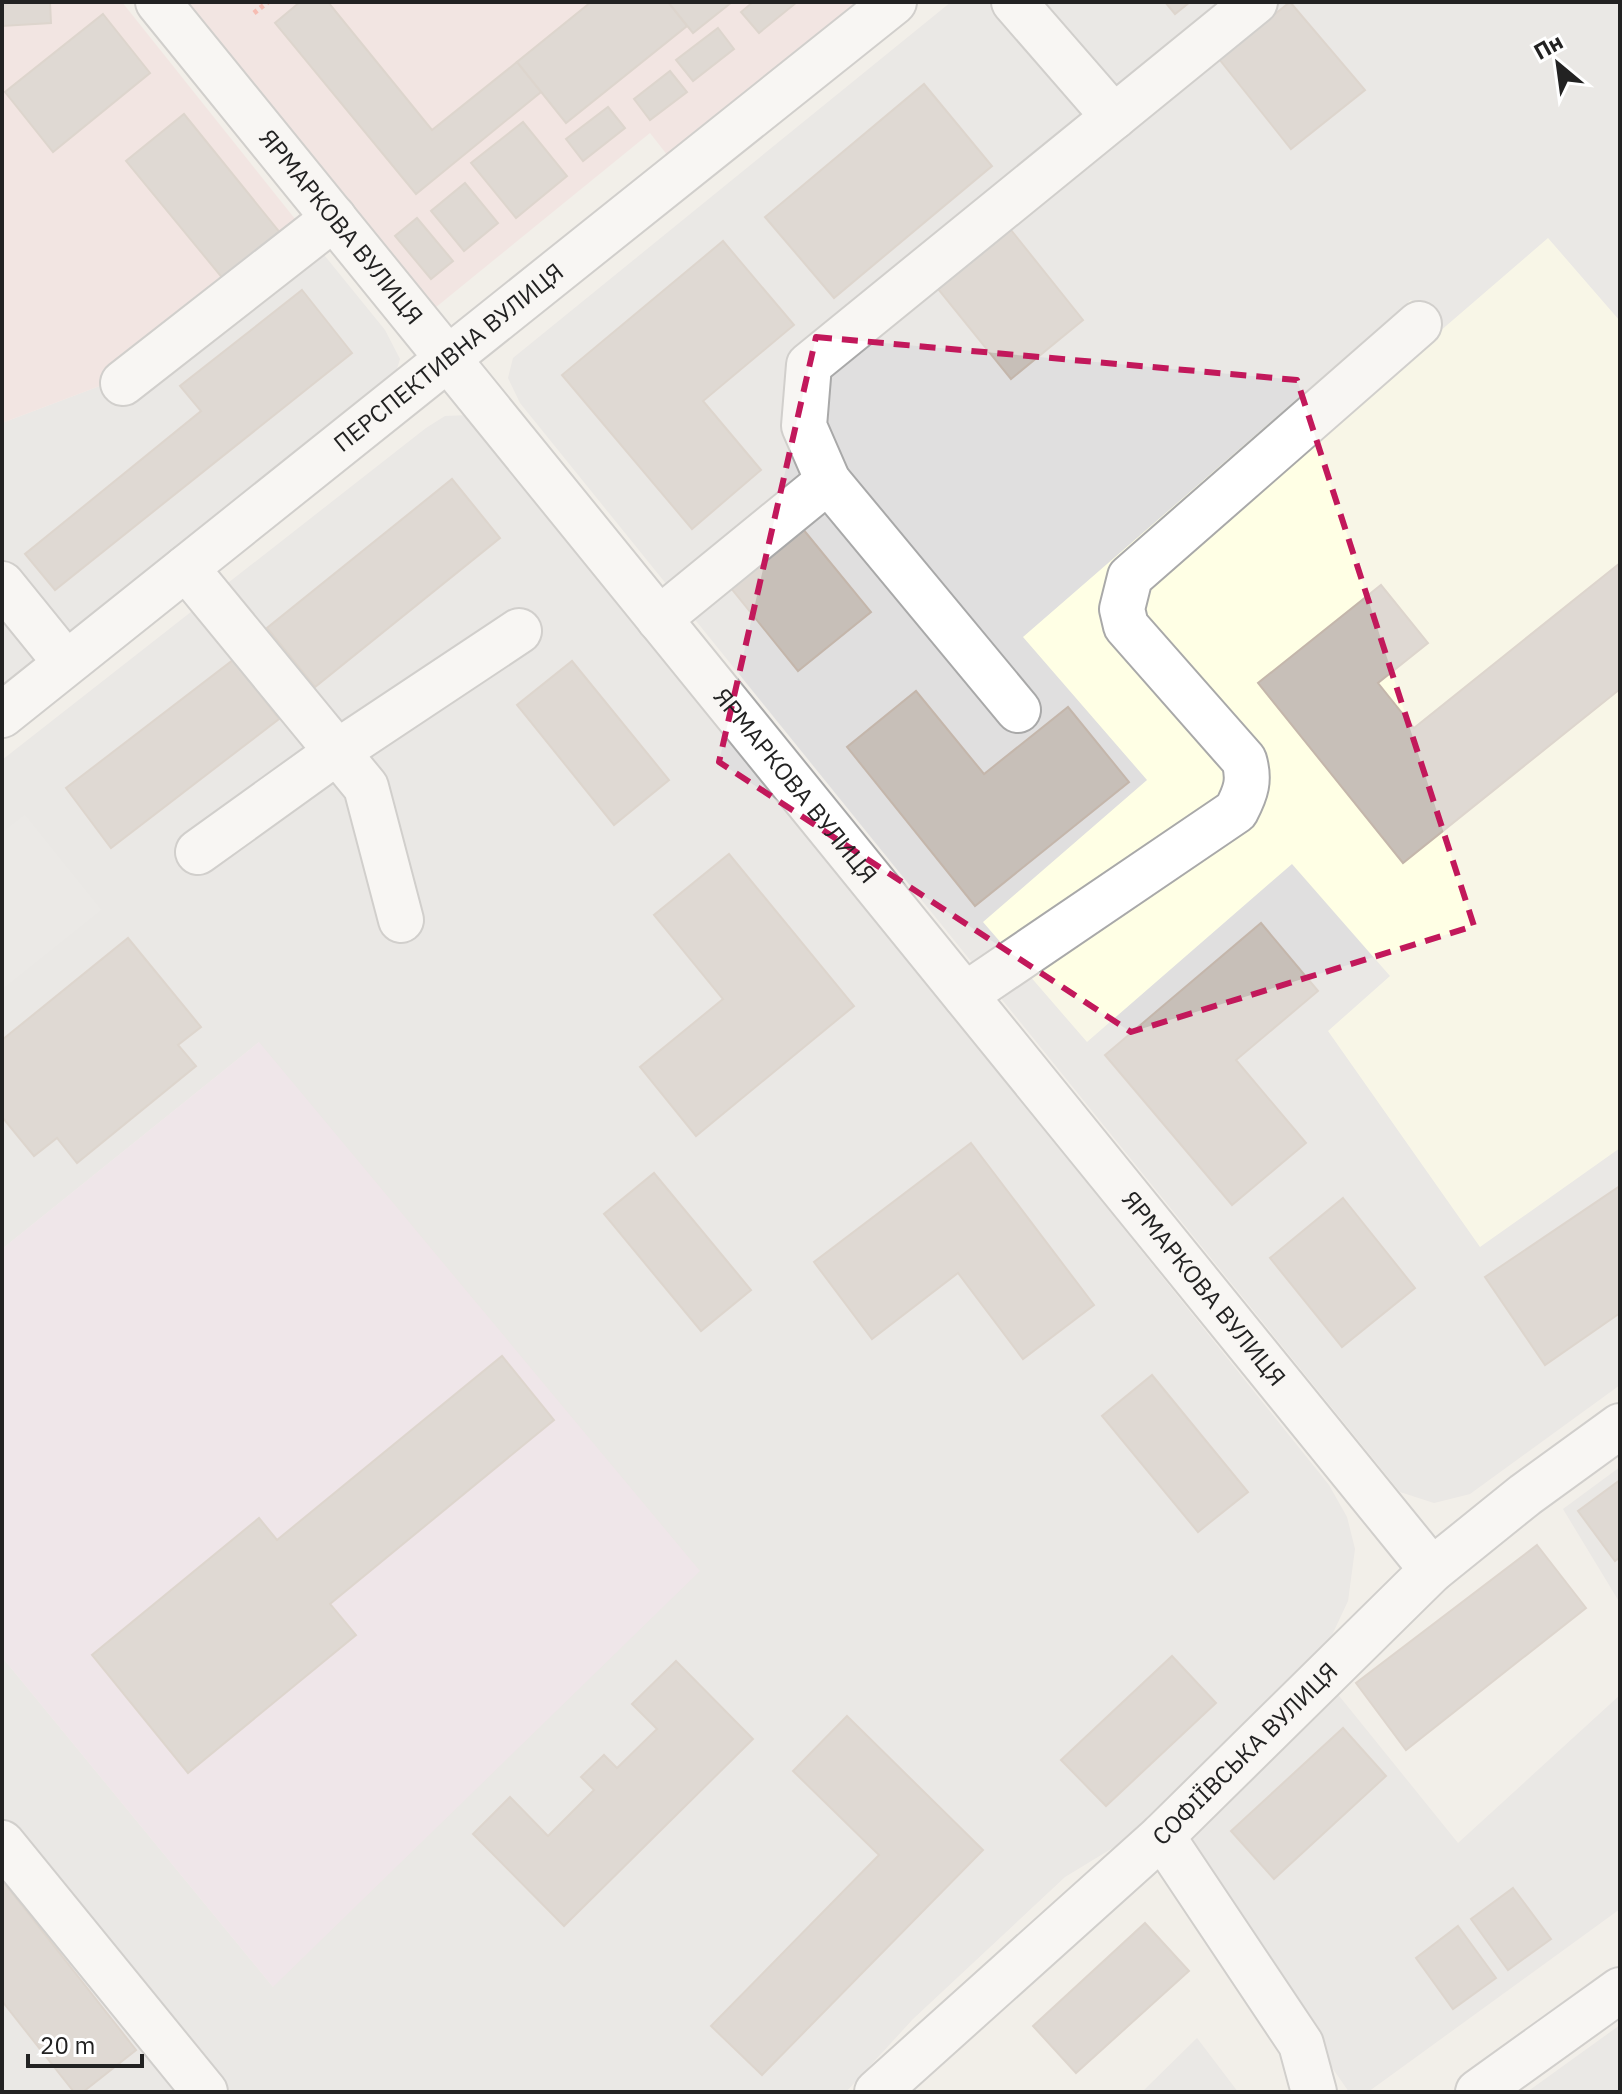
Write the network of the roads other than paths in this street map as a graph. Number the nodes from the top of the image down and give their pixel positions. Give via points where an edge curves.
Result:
1 (158, 2) edge
2 (894, 2) edge
3 (1014, 2) edge
4 (1255, 2) edge
5 (1114, 117) junction
6 (334, 218) junction
7 (1419, 324) dead end
8 (448, 358) junction
9 (123, 383) dead end
10 (828, 481) junction
11 (186, 568) junction
12 (2, 584) edge
13 (659, 619) junction
14 (519, 631) dead end
15 (66, 663) junction
16 (1018, 710) dead end
17 (2, 715) edge
18 (337, 752) junction
19 (198, 852) dead end
20 (401, 920) dead end
21 (965, 995) junction
22 (1620, 1426) edge
23 (1432, 1570) junction
24 (1162, 1836) junction
25 (2, 1843) edge
26 (1620, 1990) edge
27 (895, 2085) edge
28 (189, 2086) edge
29 (1314, 2092) edge
30 (1478, 2092) edge

1 - 6 street, ЯРМАРКОВА ВУЛИЦЯ
2 - 8 street, ПЕРСПЕКТИВНА ВУЛИЦЯ
3 - 5 street
4 - 5 street
5 - 10 street via 809,365 804,426
6 - 8 street, ЯРМАРКОВА ВУЛИЦЯ
6 - 9 street
7 - 21 street via 1130,577 1122,609 1126,626 1244,760 1249,776 1236,811
8 - 11 street, ПЕРСПЕКТИВНА ВУЛИЦЯ
8 - 13 street, ЯРМАРКОВА ВУЛИЦЯ
10 - 13 street
10 - 16 street
11 - 15 street, ПЕРСПЕКТИВНА ВУЛИЦЯ
11 - 18 street
12 - 15 street
13 - 21 street, ЯРМАРКОВА ВУЛИЦЯ
14 - 18 street
15 - 17 street, ПЕРСПЕКТИВНА ВУЛИЦЯ
18 - 19 street
18 - 20 street via 366,787
21 - 23 street, ЯРМАРКОВА ВУЛИЦЯ
22 - 23 street, СОФІЇВСЬКА ВУЛИЦЯ
23 - 24 street, СОФІЇВСЬКА ВУЛИЦЯ
24 - 27 street, СОФІЇВСЬКА ВУЛИЦЯ
24 - 29 street via 1301,2044
25 - 28 street
26 - 30 street

